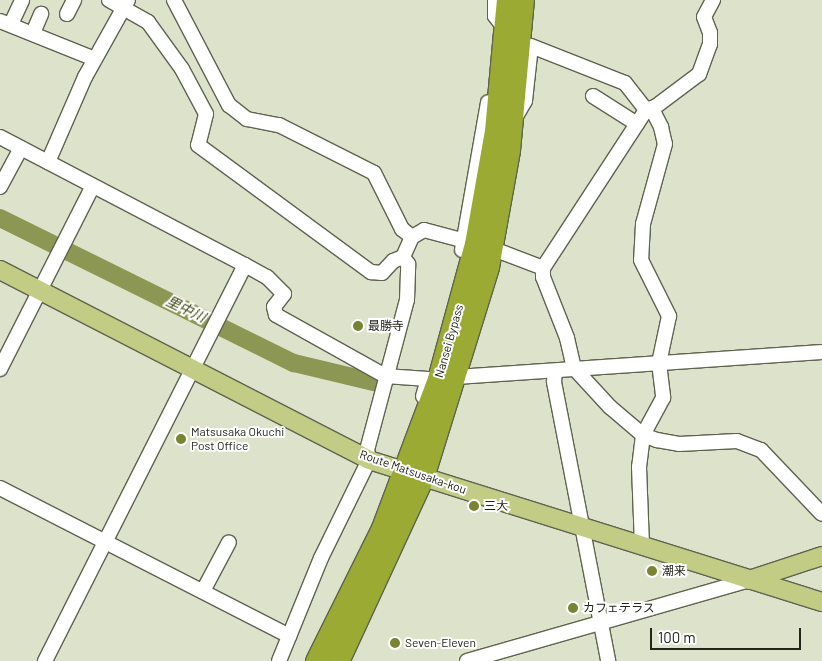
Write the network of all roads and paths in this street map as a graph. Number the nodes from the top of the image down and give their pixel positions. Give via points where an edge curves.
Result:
1 (22, 0) edge
2 (74, 0) edge
3 (109, 0) edge
4 (174, 0) edge
5 (496, 0) edge
6 (523, 0) edge
7 (713, 0) edge
8 (127, 3) edge
9 (41, 14) dead end
10 (67, 14) dead end
11 (502, 15) edge
12 (5, 23) edge
13 (33, 33) junction
14 (96, 59) junction
15 (593, 96) dead end
16 (646, 110) junction
17 (512, 122) junction
18 (637, 124) junction
19 (0, 137) edge
20 (21, 148) junction
21 (48, 162) junction
22 (0, 186) edge
23 (93, 186) junction
24 (412, 237) junction
25 (477, 244) junction
26 (403, 257) junction
27 (245, 265) junction
28 (543, 268) junction
29 (0, 270) edge
30 (40, 290) junction
31 (822, 352) edge
32 (659, 363) junction
33 (574, 368) junction
34 (0, 369) edge
35 (193, 369) junction
36 (555, 371) junction
37 (385, 376) junction
38 (456, 377) junction
39 (428, 379) junction
40 (426, 417) junction
41 (643, 435) junction
42 (369, 460) junction
43 (414, 474) junction
44 (0, 488) edge
45 (822, 514) edge
46 (581, 525) junction
47 (229, 542) dead end
48 (107, 543) junction
49 (642, 545) junction
50 (822, 556) edge
51 (749, 580) junction
52 (203, 591) junction
53 (822, 602) edge
54 (600, 622) junction
55 (289, 636) junction
56 (45, 661) edge
57 (279, 661) edge
58 (316, 661) edge
59 (338, 661) edge
60 (467, 661) edge
61 (608, 661) edge

1 - 12 street
2 - 10 street
3 - 8 street
4 - 24 street via 229,105 247,119 279,126 374,174 402,229
5 - 11 street
6 - 17 highway, Nansei Bypass
7 - 16 street via 704,17 710,44 699,74 655,107
8 - 14 street
8 - 26 street via 148,22 182,69 206,114 198,145 370,272 382,274 393,261
9 - 13 street
11 - 25 highway, Nansei Bypass via 495,131
12 - 13 street
13 - 14 street
14 - 21 street
15 - 18 street
16 - 17 street via 625,83 531,46 525,101
16 - 18 street
16 - 32 street via 654,113 665,144 641,240 641,260 669,316
17 - 25 highway, Nansei Bypass
18 - 28 street
19 - 20 street
20 - 21 street
20 - 22 street
21 - 23 street
23 - 27 street
23 - 30 street
24 - 25 street via 424,230
24 - 26 street
25 - 28 street
25 - 38 highway, Nansei Bypass via 488,267
25 - 39 street
25 - 40 highway, Nansei Bypass
26 - 37 street via 408,264 407,300
27 - 35 street
27 - 37 street via 268,277 284,294 274,307 276,315
28 - 33 street
29 - 30 main road, Route Matsusaka-kou
30 - 34 street
30 - 35 main road, Route Matsusaka-kou
31 - 32 street
32 - 33 street
32 - 41 street via 663,398
33 - 36 street
33 - 41 street via 610,407
35 - 42 main road, Route Matsusaka-kou
35 - 48 street
36 - 38 street
36 - 46 street via 554,382
37 - 39 street
37 - 42 street via 367,450
38 - 43 highway, Nansei Bypass
39 - 40 street via 418,414
40 - 43 highway, Nansei Bypass
41 - 45 street via 680,444 737,441 761,450
41 - 49 street via 639,466
42 - 43 main road, Route Matsusaka-kou
42 - 55 street via 320,558
43 - 46 main road, Route Matsusaka-kou
43 - 58 highway, Nansei Bypass via 382,528
43 - 59 highway, Nansei Bypass
44 - 48 street
46 - 49 main road, Route Matsusaka-kou
46 - 54 street
47 - 52 street
48 - 52 street
48 - 56 street
49 - 51 main road, Route Matsusaka-kou
50 - 51 main road
51 - 53 main road, Route Matsusaka-kou
51 - 54 street
52 - 55 street
54 - 60 street
54 - 61 street
55 - 57 street

